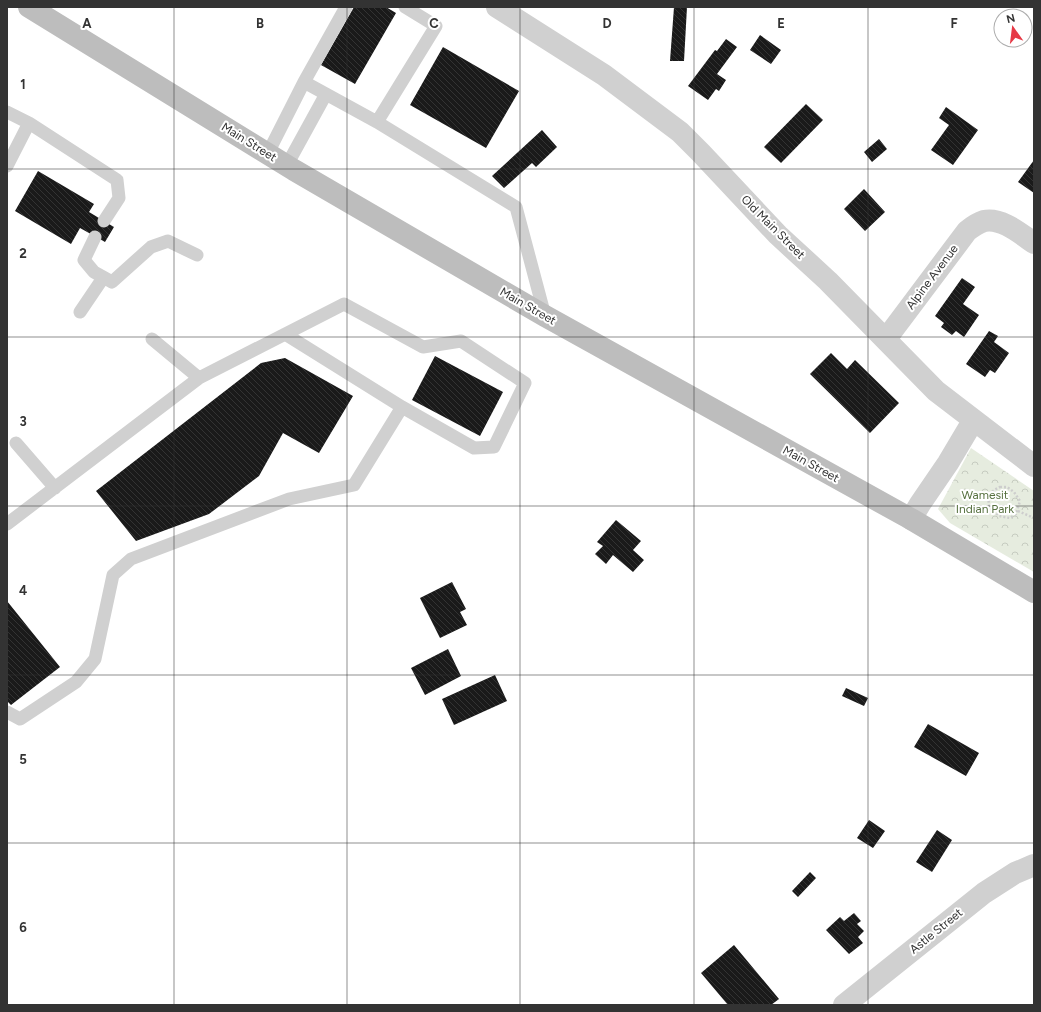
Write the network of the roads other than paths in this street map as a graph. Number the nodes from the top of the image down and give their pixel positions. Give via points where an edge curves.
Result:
1 (29, 7) edge
2 (346, 7) edge
3 (405, 7) edge
4 (497, 7) edge
5 (304, 82) junction
6 (326, 94) junction
7 (7, 112) edge
8 (377, 122) junction
9 (29, 123) junction
10 (268, 153) junction
11 (287, 165) junction
12 (7, 166) edge
13 (104, 221) dead end
14 (95, 237) dead end
15 (1034, 243) edge
16 (197, 255) dead end
17 (103, 278) junction
18 (80, 312) dead end
19 (545, 316) junction
20 (285, 334) junction
21 (152, 339) dead end
22 (886, 339) junction
23 (199, 378) junction
24 (402, 407) junction
25 (973, 420) junction
26 (16, 443) dead end
27 (1034, 466) edge
28 (55, 488) junction
29 (911, 520) junction
30 (7, 524) edge
31 (1034, 592) edge
32 (7, 712) edge
33 (1034, 865) edge
34 (844, 1005) edge

1 - 10 main road, Main Street
2 - 5 lane
3 - 8 lane via 436,26
4 - 22 street, Old Main Street via 604,75 680,132 778,235
5 - 6 lane
5 - 10 lane
6 - 8 lane
6 - 11 lane
7 - 9 lane
8 - 19 lane via 516,207
9 - 12 lane
9 - 13 lane via 117,180 119,198
10 - 11 main road, Main Street
11 - 19 main road, Main Street
14 - 17 lane via 84,260
15 - 22 street, Alpine Avenue via 1005,224 995,221 984,221 967,231
16 - 17 lane via 168,241 152,248 112,282
17 - 18 lane
19 - 29 main road, Main Street
20 - 23 lane
20 - 24 lane
20 - 24 lane via 344,304 424,347 461,341 525,383 494,447 474,448
21 - 23 lane
22 - 25 street, Old Main Street via 936,391
23 - 28 lane
24 - 32 lane via 354,485 289,499 131,559 113,575 95,659 76,682 20,719
25 - 27 street, Old Main Street
25 - 29 street
26 - 28 lane
28 - 30 lane
29 - 31 main road, Main Street
33 - 34 street, Astle Street via 1015,873 984,893

